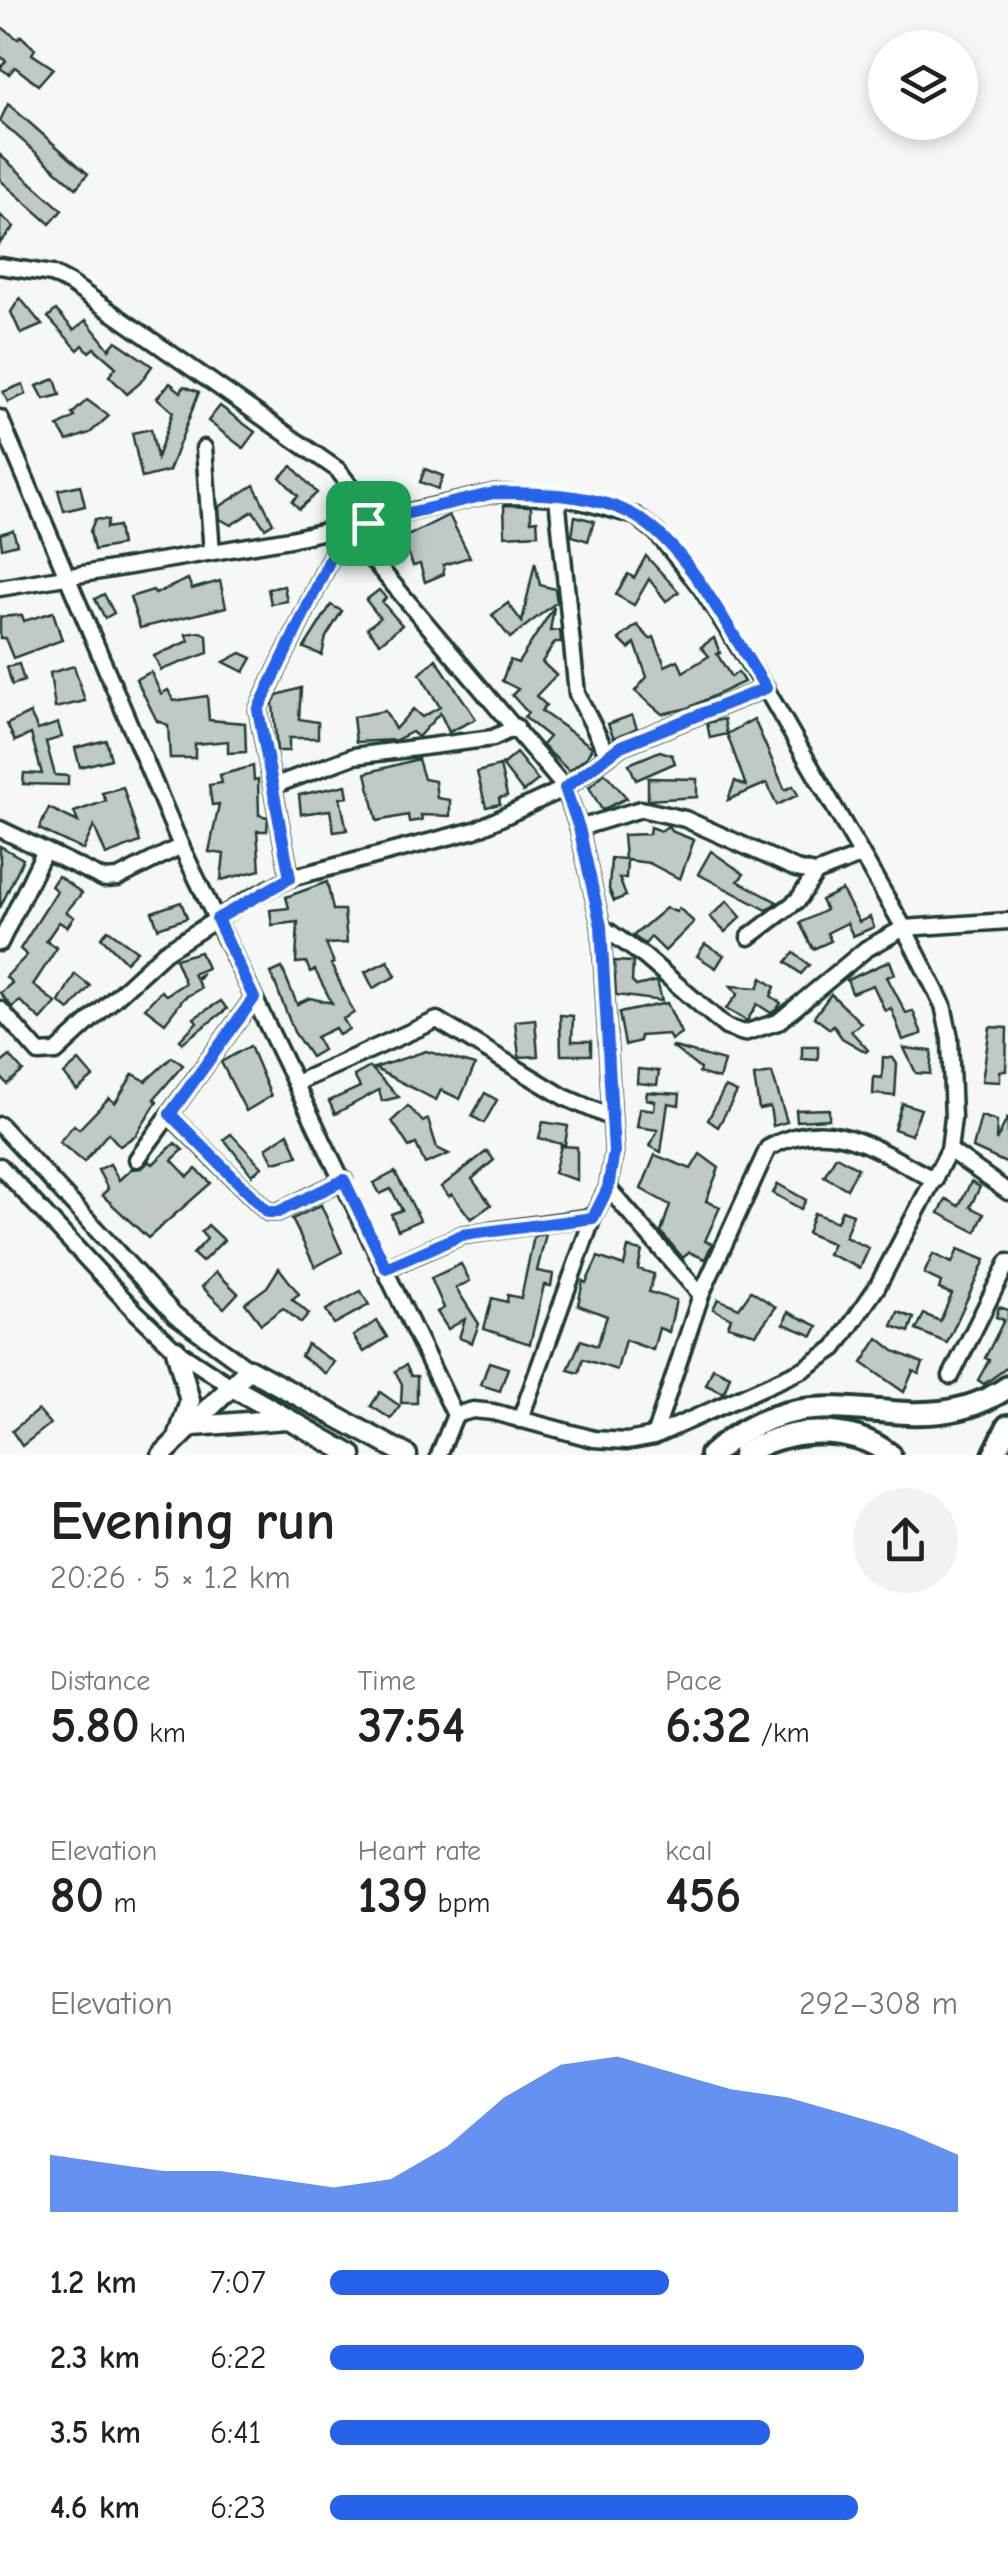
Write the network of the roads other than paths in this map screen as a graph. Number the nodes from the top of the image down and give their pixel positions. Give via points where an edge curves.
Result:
1 (0, 266) edge
2 (0, 418) edge
3 (204, 448) dead end
4 (557, 497) junction
5 (368, 523) junction
6 (345, 528) junction
7 (212, 552) junction
8 (335, 552) junction
9 (64, 576) junction
10 (0, 588) edge
11 (766, 688) junction
12 (516, 727) junction
13 (608, 755) junction
14 (273, 786) junction
15 (565, 788) junction
16 (579, 828) junction
17 (0, 829) edge
18 (180, 846) junction
19 (44, 852) junction
20 (860, 856) junction
21 (816, 873) junction
22 (290, 878) junction
23 (217, 919) junction
24 (1008, 921) edge
25 (601, 926) junction
26 (904, 928) junction
27 (749, 936) dead end
28 (0, 943) edge
29 (254, 998) junction
30 (0, 1008) edge
31 (296, 1083) junction
32 (170, 1114) junction
33 (610, 1117) junction
34 (0, 1124) edge
35 (949, 1150) junction
36 (137, 1159) dead end
37 (0, 1166) edge
38 (344, 1180) junction
39 (934, 1180) junction
40 (608, 1188) junction
41 (1008, 1192) edge
42 (593, 1218) junction
43 (1008, 1262) edge
44 (386, 1268) junction
45 (701, 1296) junction
46 (176, 1350) junction
47 (249, 1369) junction
48 (952, 1376) dead end
49 (1008, 1387) edge
50 (234, 1388) junction
51 (455, 1415) junction
52 (292, 1419) junction
53 (520, 1420) junction
54 (194, 1426) junction
55 (1008, 1426) edge
56 (654, 1436) junction
57 (168, 1450) edge
58 (352, 1455) edge
59 (407, 1455) edge
60 (439, 1455) edge
61 (712, 1455) edge
62 (743, 1455) edge
63 (890, 1455) edge
64 (994, 1455) edge

1 - 5 street via 71,284 300,441 338,470
2 - 9 street
3 - 7 street
4 - 5 street via 466,497
4 - 11 street via 604,504 656,532
4 - 13 street via 577,694
5 - 6 street
6 - 7 street
6 - 8 street
7 - 9 street
8 - 12 street via 362,551 376,564
8 - 14 street via 258,710
9 - 10 street
9 - 18 street
11 - 13 street
11 - 20 street
12 - 14 street via 471,742 354,756
12 - 15 street
13 - 15 street
14 - 22 street
15 - 16 street
15 - 22 street via 475,830
16 - 21 street via 651,810
16 - 25 street
17 - 19 street
18 - 19 street via 104,879
18 - 23 street
19 - 28 street
20 - 21 street
20 - 26 street
21 - 27 street via 798,900
22 - 23 street
23 - 29 street
23 - 30 street via 142,970 56,1052 40,1053
24 - 26 street
25 - 26 street via 726,1027 744,1032 778,1022 866,950
25 - 33 street
26 - 35 street via 943,1004 950,1038
29 - 31 street
29 - 32 street
31 - 33 street via 437,1020 564,1098
31 - 38 street
32 - 36 street
32 - 38 street via 268,1212
33 - 40 street
34 - 47 street via 175,1315
35 - 39 street
35 - 41 street
37 - 46 street
38 - 44 street
39 - 45 street via 830,1131 783,1140 760,1160
39 - 56 street via 877,1287 835,1348 804,1369
40 - 42 street
40 - 45 street
42 - 44 street via 462,1235
42 - 53 street
43 - 48 street
44 - 51 street
45 - 56 street
46 - 50 street
46 - 57 main road via 190,1401
47 - 50 main road
47 - 59 main road
49 - 61 highway via 958,1419 938,1423 787,1413 759,1421
50 - 52 main road
50 - 54 main road
51 - 53 street via 473,1410
51 - 60 street
52 - 54 main road
52 - 58 main road
53 - 56 street via 594,1439
54 - 57 main road
55 - 64 highway
62 - 63 highway via 773,1440 843,1434

